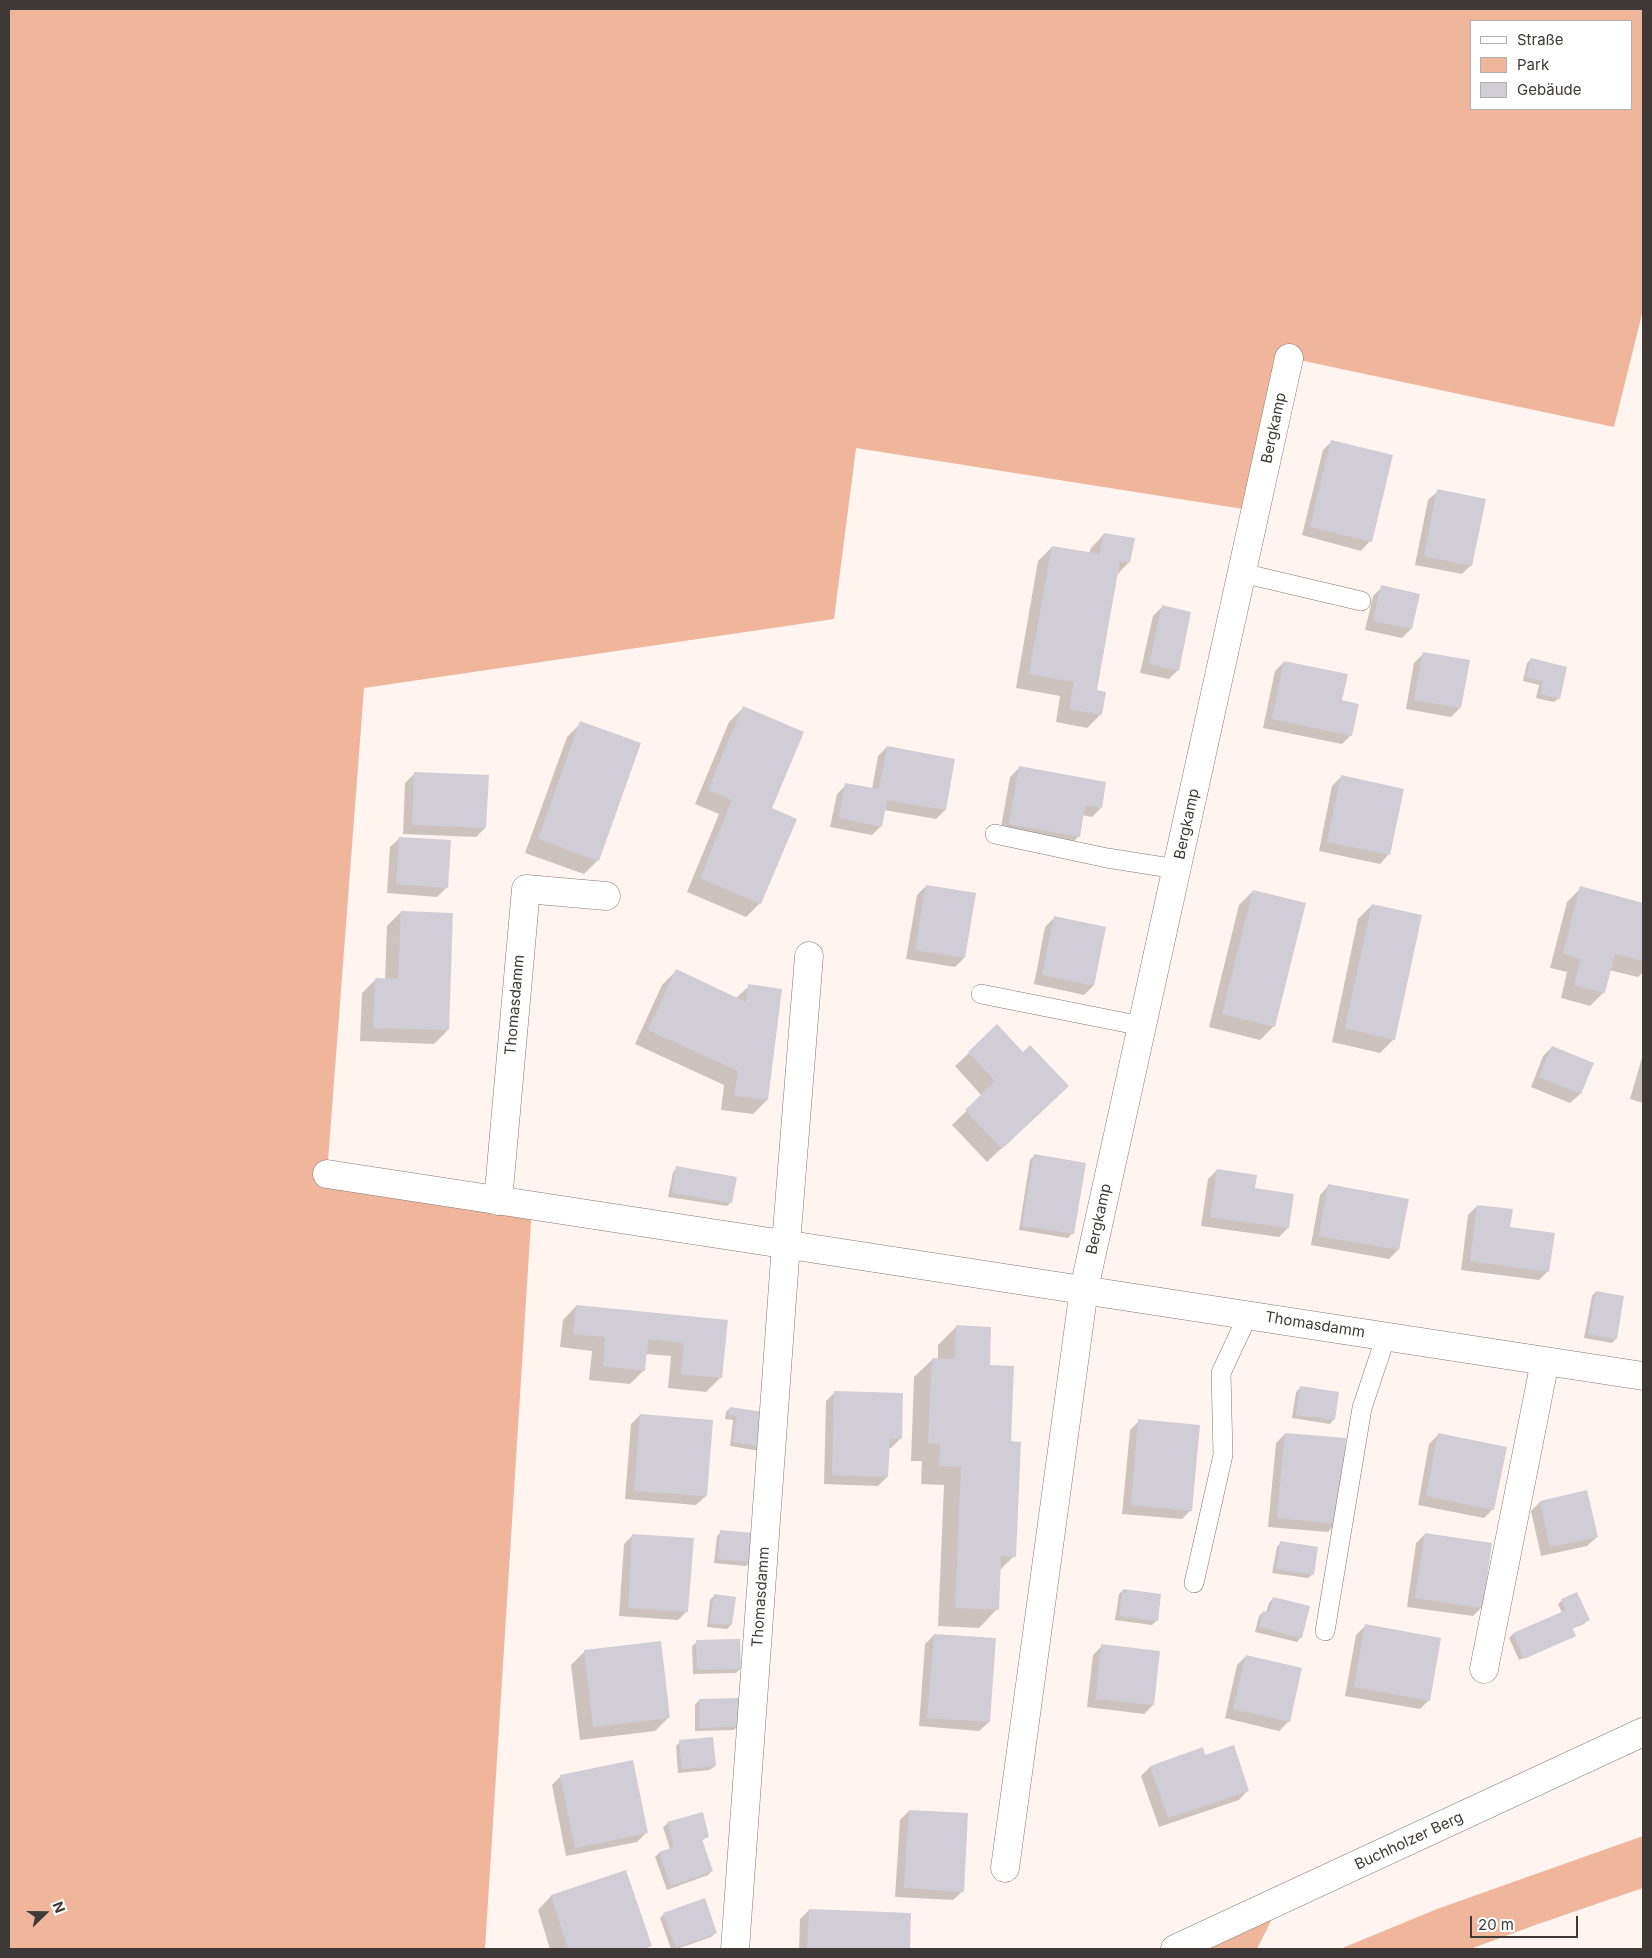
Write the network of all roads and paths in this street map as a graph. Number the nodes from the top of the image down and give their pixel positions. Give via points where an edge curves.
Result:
1 (1290, 358) dead end
2 (1242, 573) junction
3 (1361, 601) dead end
4 (995, 834) dead end
5 (1177, 869) junction
6 (606, 896) dead end
7 (809, 956) dead end
8 (981, 994) dead end
9 (1142, 1026) junction
10 (327, 1174) dead end
11 (498, 1201) junction
12 (786, 1244) junction
13 (1084, 1289) junction
14 (1248, 1315) junction
15 (1386, 1336) junction
16 (1545, 1361) junction
17 (1643, 1376) edge
18 (1194, 1583) dead end
19 (1325, 1631) dead end
20 (1484, 1669) dead end
21 (1643, 1732) edge
22 (1005, 1868) dead end
23 (735, 1949) edge
24 (1175, 1949) edge

1 - 2 street, Bergkamp
2 - 3 lane
2 - 5 street, Bergkamp
4 - 5 lane
5 - 9 street, Bergkamp
6 - 11 street, Thomasdamm via 526,889
7 - 12 street, Thomasdamm
8 - 9 lane
9 - 13 street, Bergkamp
10 - 11 street, Thomasdamm
11 - 12 street, Thomasdamm
12 - 13 street, Thomasdamm
12 - 23 street, Thomasdamm
13 - 14 street, Thomasdamm
13 - 22 street
14 - 15 street, Thomasdamm
14 - 18 lane via 1221,1373 1223,1454
15 - 16 street, Thomasdamm
15 - 19 lane via 1362,1408
16 - 17 street, Thomasdamm
16 - 20 street
21 - 24 street, Buchholzer Berg

